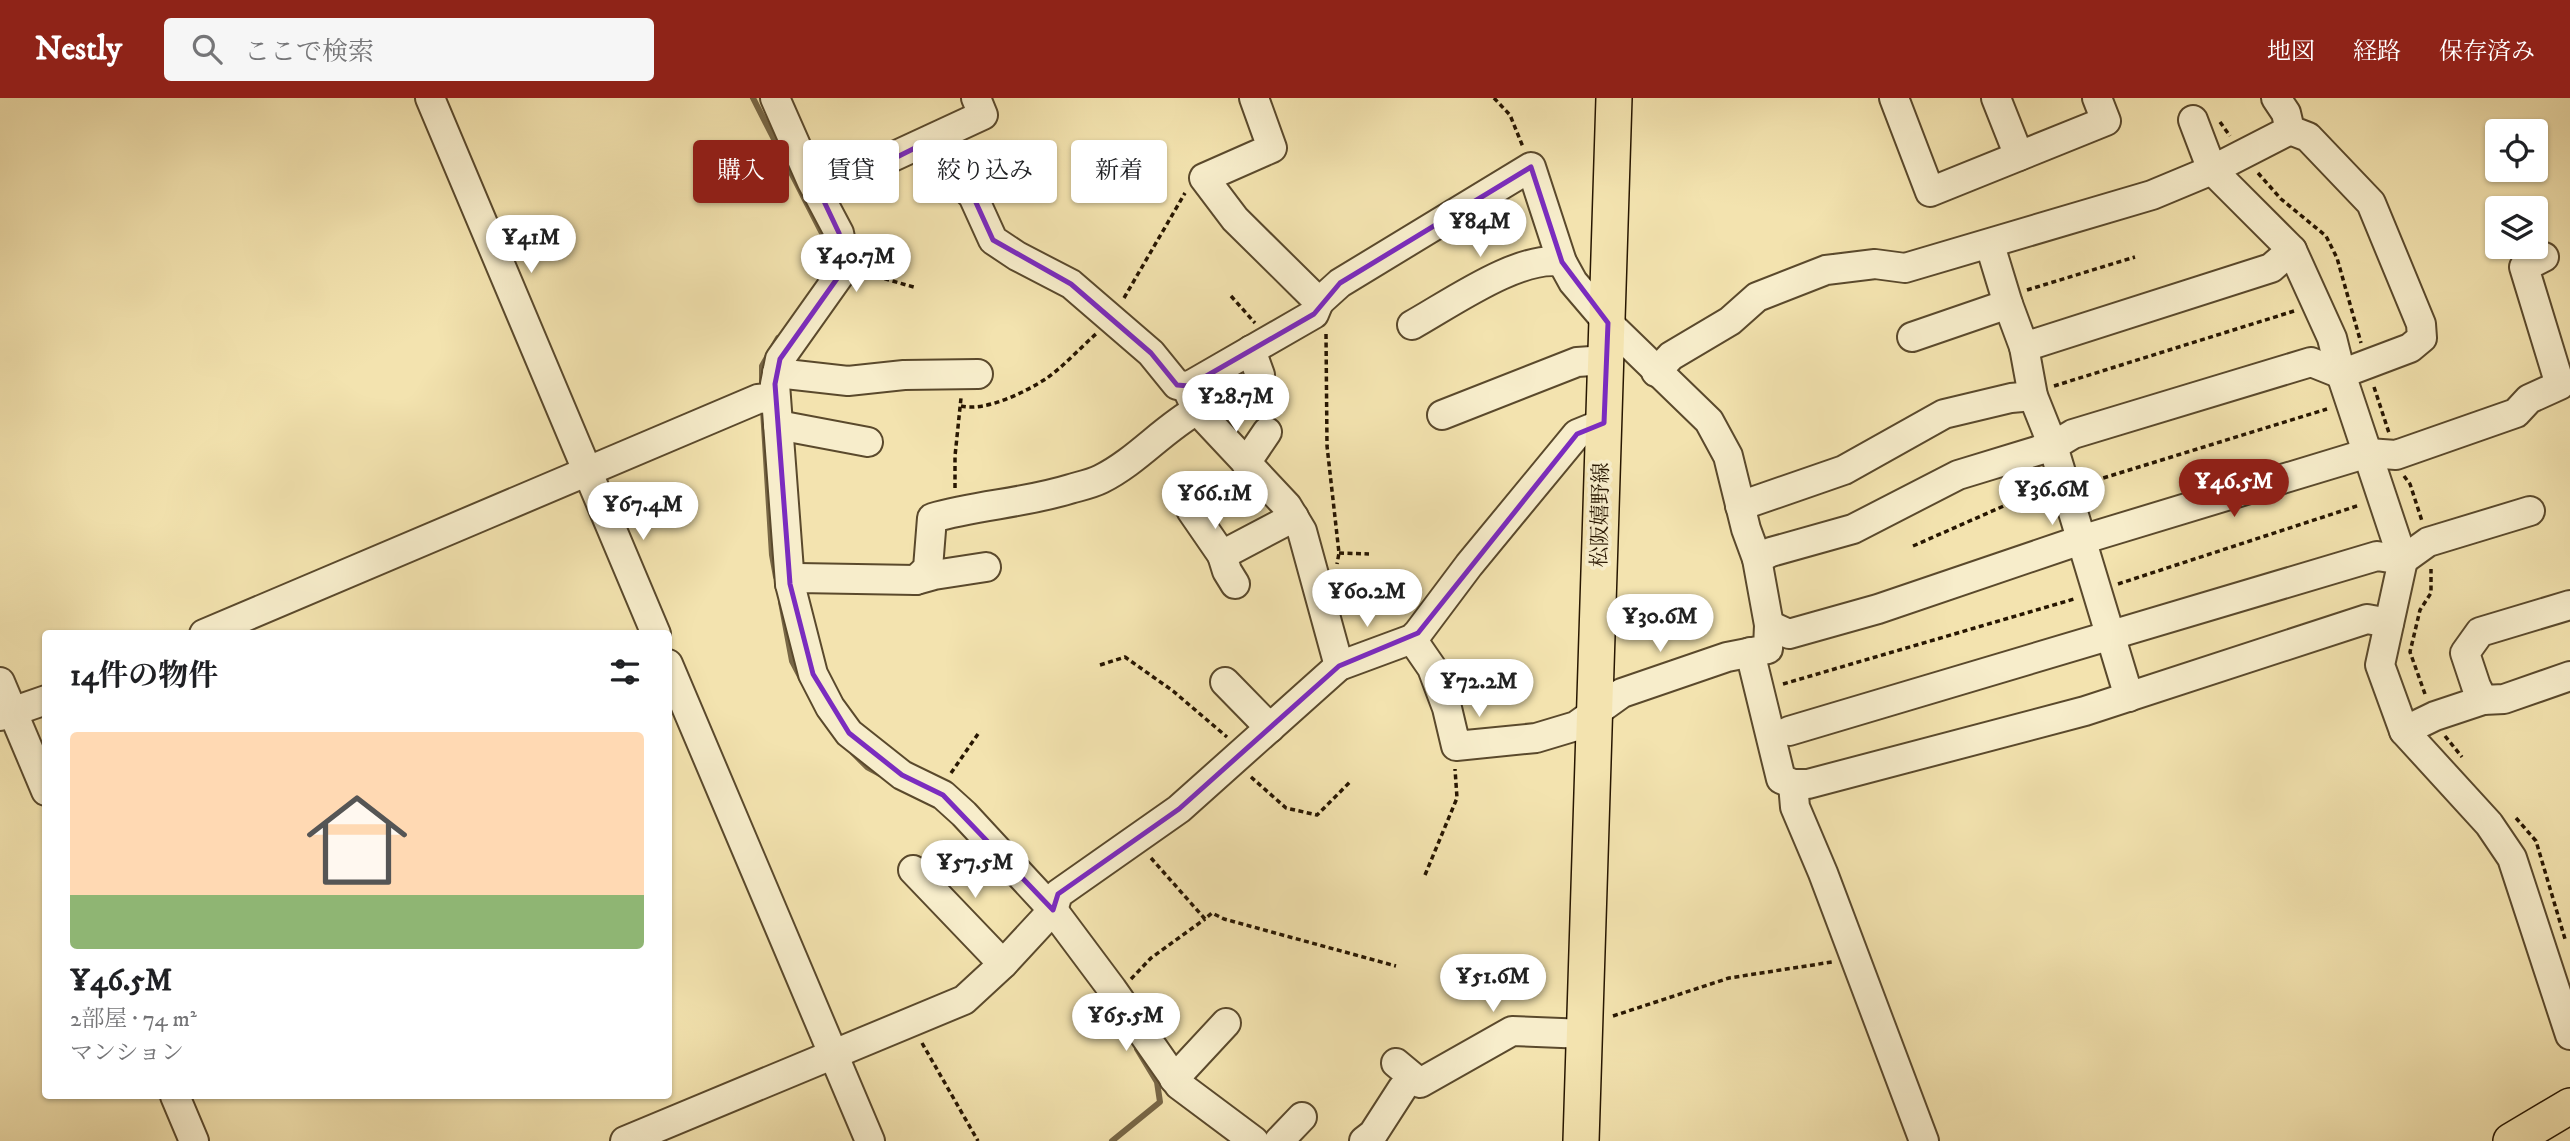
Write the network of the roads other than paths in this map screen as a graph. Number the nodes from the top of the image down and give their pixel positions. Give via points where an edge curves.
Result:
1 (430, 98) edge
2 (775, 98) edge
3 (976, 98) edge
4 (1254, 98) edge
5 (1614, 98) edge
6 (1894, 98) edge
7 (1996, 98) edge
8 (2097, 98) edge
9 (2276, 98) edge
10 (2193, 120) dead end
11 (2290, 130) junction
12 (931, 140) edge
13 (2019, 156) junction
14 (803, 157) edge
15 (2212, 170) junction
16 (825, 203) edge
17 (976, 203) edge
18 (1990, 245) junction
19 (2292, 250) junction
20 (2540, 259) edge
21 (1562, 262) junction
22 (1319, 302) junction
23 (2008, 304) junction
24 (1608, 323) junction
25 (1412, 325) dead end
26 (1912, 337) dead end
27 (2024, 347) junction
28 (1606, 360) junction
29 (1656, 372) junction
30 (2341, 374) junction
31 (971, 375) road end
32 (776, 385) junction
33 (2033, 396) junction
34 (1191, 398) junction
35 (1442, 415) dead end
36 (1604, 423) junction
37 (778, 425) junction
38 (1267, 432) dead end
39 (868, 442) dead end
40 (2053, 446) junction
41 (2368, 453) junction
42 (1246, 463) junction
43 (586, 471) junction
44 (1740, 506) junction
45 (1191, 510) dead end
46 (2530, 511) dead end
47 (1294, 517) junction
48 (2081, 540) junction
49 (1222, 555) junction
50 (1757, 559) junction
51 (2403, 560) junction
52 (986, 566) dead end
53 (916, 580) junction
54 (790, 584) junction
55 (1235, 584) dead end
56 (2570, 605) edge
57 (2389, 622) junction
58 (1769, 625) junction
59 (213, 630) edge
60 (654, 630) edge
61 (2111, 636) junction
62 (1412, 639) junction
63 (1750, 652) junction
64 (1339, 666) junction
65 (672, 673) edge
66 (2570, 676) edge
67 (0, 682) edge
68 (1225, 682) dead end
69 (2129, 697) junction
70 (2483, 700) junction
71 (42, 701) edge
72 (6, 713) edge
73 (1596, 713) junction
74 (1270, 729) junction
75 (1789, 731) dead end
76 (2404, 731) junction
77 (42, 783) edge
78 (1793, 784) junction
79 (913, 870) dead end
80 (1053, 910) junction
81 (1003, 964) junction
82 (1226, 1023) dead end
83 (1586, 1029) junction
84 (2570, 1035) edge
85 (833, 1053) junction
86 (1174, 1079) junction
87 (176, 1099) edge
88 (2570, 1106) edge
89 (1302, 1117) dead end
90 (194, 1141) edge
91 (625, 1141) edge
92 (870, 1141) edge
93 (1254, 1141) edge
94 (1279, 1141) edge
95 (1364, 1141) edge
96 (1581, 1141) edge
97 (1924, 1141) edge
98 (2511, 1141) edge

1 - 43 street
2 - 14 street
3 - 12 street via 983,115
4 - 22 street via 1272,148 1204,178 1235,219
5 - 24 main road, 松阪嬉野線
6 - 13 street via 1930,192
7 - 13 street
8 - 13 street via 2106,121
9 - 11 street
10 - 15 street
11 - 15 street
11 - 30 street via 2308,137 2371,203 2421,324 2422,338 2410,348
15 - 18 street via 2152,195
15 - 19 street
16 - 32 street via 839,233 846,266 780,359
17 - 34 street via 993,240 1071,284 1151,353
18 - 23 street
18 - 29 street via 1905,268 1875,264 1826,270 1757,297 1730,321 1671,356
19 - 27 street via 2271,268
19 - 30 street via 2332,338
20 - 41 street via 2524,267 2560,385 2529,399 2515,413 2408,451
21 - 22 street via 1531,167 1340,283
21 - 24 street
21 - 25 street via 1549,260 1508,271
22 - 34 street via 1314,314 1258,356 1189,386
23 - 26 street
23 - 27 street
24 - 28 main road, 松阪嬉野線
24 - 29 street
27 - 33 street
28 - 35 street via 1577,362
28 - 36 main road, 松阪嬉野線
29 - 44 street via 1709,421 1728,456
30 - 40 street via 2311,362 2073,434
30 - 41 street
31 - 32 street
32 - 37 street
32 - 43 street via 758,399
33 - 40 street
33 - 44 street via 1944,414 1844,470
34 - 42 street
34 - 53 street via 1186,416 1099,480 1039,499 932,518 928,568
36 - 62 street via 1577,434
36 - 73 main road, 松阪嬉野線
37 - 39 street
37 - 54 street
38 - 42 street
40 - 48 street
40 - 50 street via 1958,475 1853,528
41 - 48 street
41 - 51 street
42 - 47 street
43 - 59 street
43 - 60 street
44 - 50 street
45 - 49 street
46 - 51 street via 2428,542
47 - 49 street
47 - 64 street via 1302,531
48 - 58 street via 1789,634
48 - 61 street
49 - 55 street
50 - 58 street
51 - 57 street
51 - 61 street via 2377,556
52 - 53 street
53 - 54 street via 798,578
54 - 80 street via 813,674 849,733 902,775 937,792 964,814
56 - 70 street via 2480,632 2465,653
57 - 69 street via 2367,619
57 - 76 street via 2379,665
58 - 63 street via 1768,649
61 - 69 street
61 - 75 street
62 - 64 street
62 - 73 street via 1432,667 1457,746 1536,738 1576,726
63 - 73 street via 1622,693
63 - 78 street via 1767,680 1781,779
64 - 74 street
65 - 85 street
66 - 70 street via 2504,699
67 - 72 street
68 - 74 street
69 - 78 street via 1822,781
70 - 76 street
71 - 72 street
72 - 77 street
73 - 83 main road, 松阪嬉野線
74 - 80 street via 1179,809 1058,894
76 - 84 street via 2489,824 2512,858
78 - 97 street via 1795,807
79 - 81 street
80 - 81 street
80 - 86 street
81 - 85 street via 964,1000
82 - 86 street
83 - 95 street via 1512,1031 1420,1083 1399,1076 1373,1134
83 - 96 main road, 松阪嬉野線
85 - 91 street
85 - 92 street
86 - 93 street
87 - 90 street
88 - 98 main road
89 - 94 street

